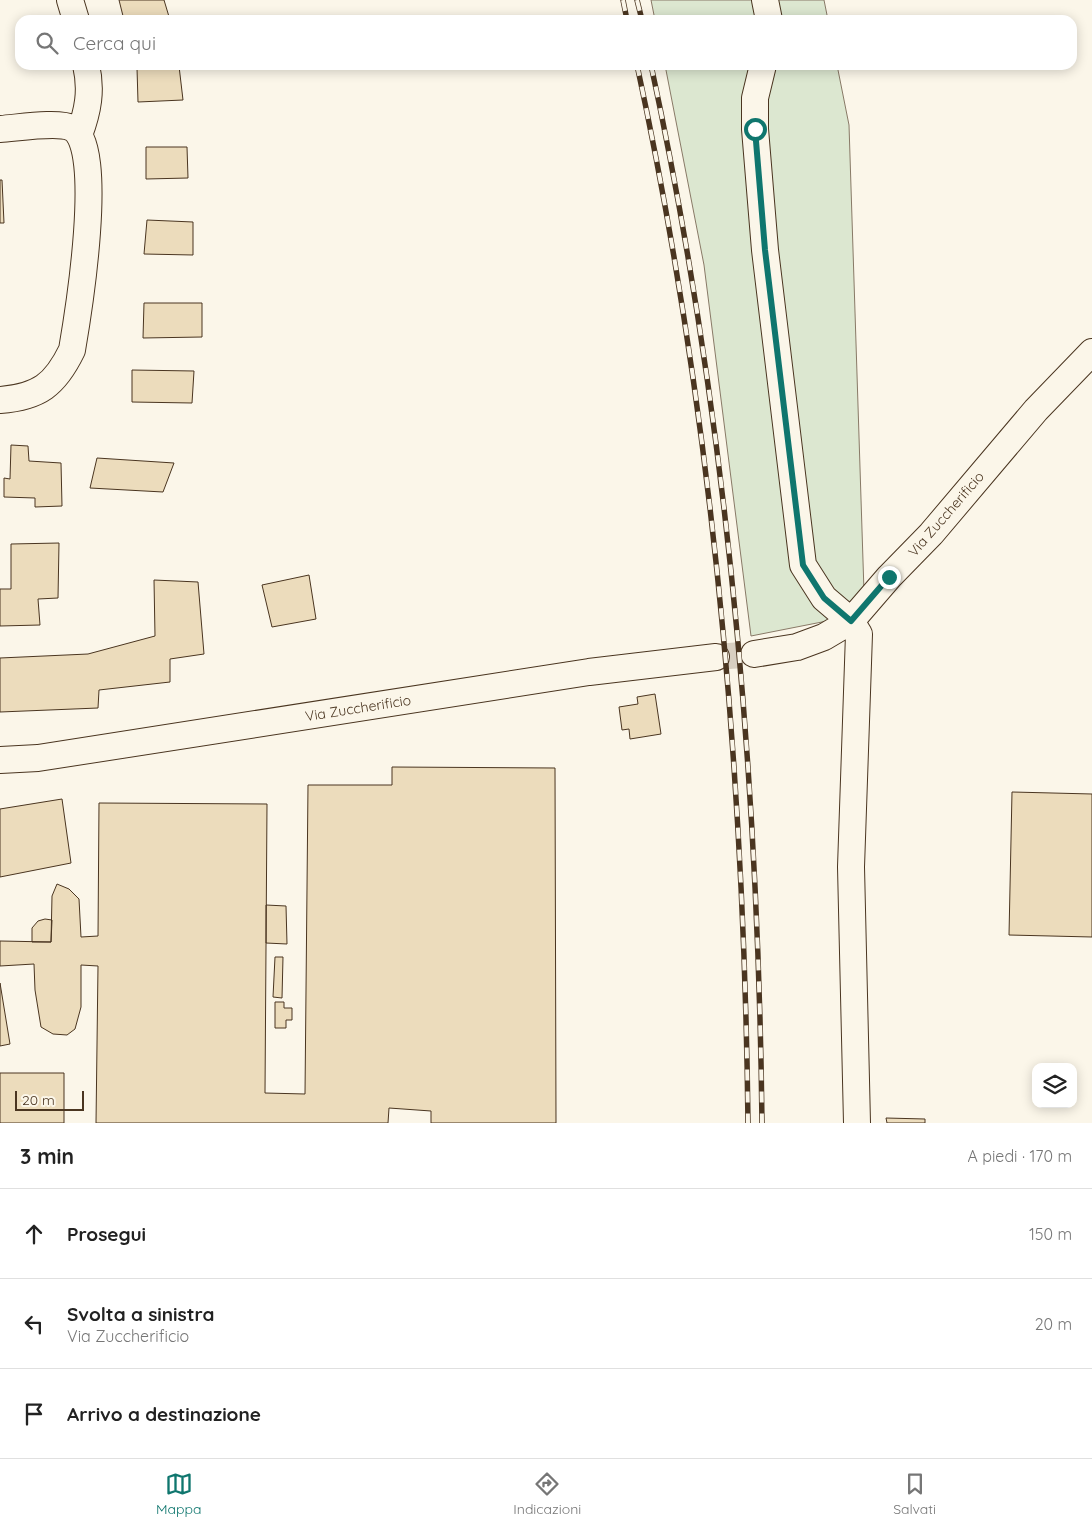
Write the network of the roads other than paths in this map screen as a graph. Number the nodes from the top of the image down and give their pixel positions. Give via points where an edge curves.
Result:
1 (70, 0) edge
2 (765, 0) edge
3 (74, 15) edge
4 (768, 15) edge
5 (87, 70) edge
6 (762, 70) edge
7 (0, 129) edge
8 (79, 135) junction
9 (1092, 352) edge
10 (0, 400) edge
11 (851, 621) junction
12 (754, 654) tunnel mouth
13 (716, 657) tunnel mouth
14 (0, 760) edge
15 (857, 1123) edge

1 - 3 street
2 - 4 street
5 - 8 street via 90,81 87,114
6 - 11 street via 755,98 758,166 803,565 824,598
7 - 8 street via 61,124 73,128
8 - 10 street via 85,148 89,213 72,350 62,370 51,382 26,396
9 - 11 street, Via Zuccherificio via 1036,410 931,534
11 - 12 street, Via Zuccherificio via 824,637 797,647
11 - 15 street via 859,634 851,867
13 - 14 street, Via Zuccherificio via 589,672 38,758

